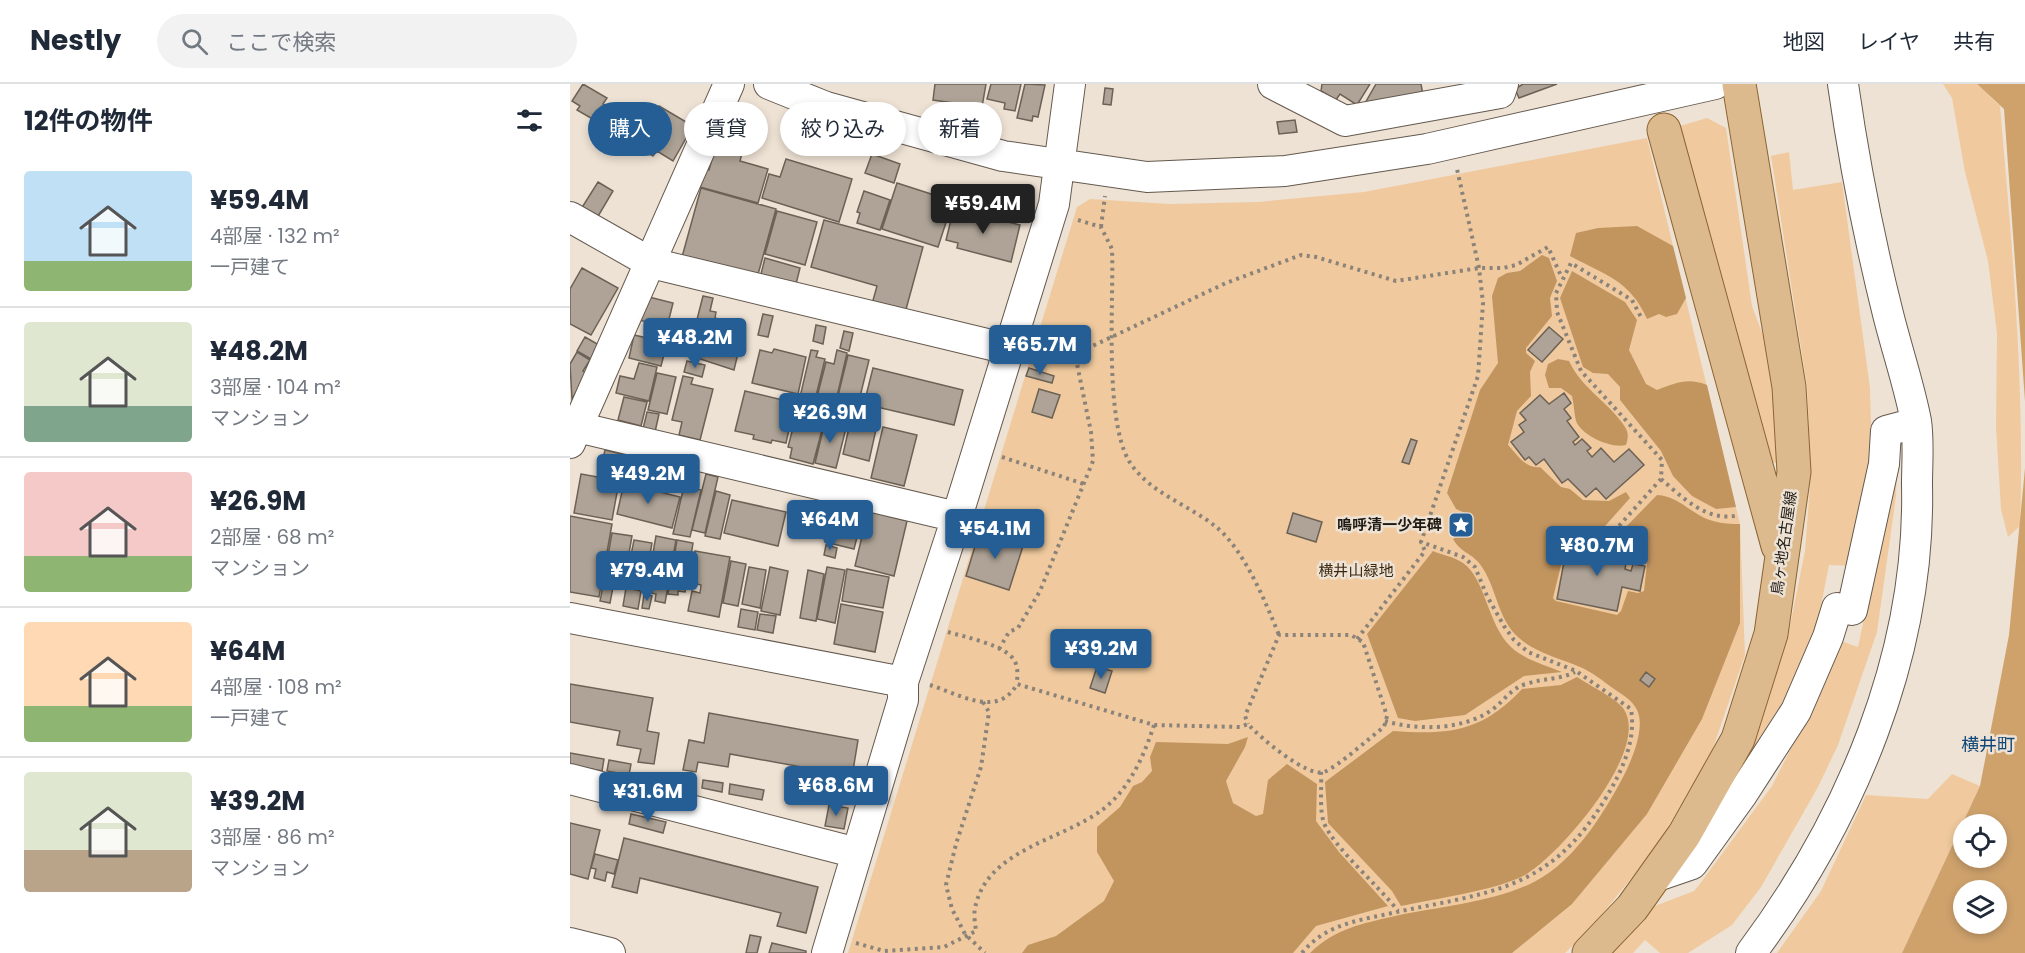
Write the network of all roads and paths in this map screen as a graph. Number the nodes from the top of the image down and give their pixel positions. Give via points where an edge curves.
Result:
1 (729, 84) edge
2 (769, 84) edge
3 (1070, 84) edge
4 (1273, 84) edge
5 (1503, 84) edge
6 (1715, 84) edge
7 (1739, 84) edge
8 (1842, 84) edge
9 (830, 96) edge
10 (1664, 130) dead end
11 (1061, 165) junction
12 (1457, 169) dead end
13 (1104, 192) dead end
14 (570, 217) edge
15 (1074, 219) dead end
16 (1101, 227) junction
17 (651, 263) junction
18 (1479, 268) junction
19 (1562, 278) junction
20 (1642, 319) dead end
21 (1113, 334) junction
22 (1008, 349) junction
23 (1916, 423) junction
24 (572, 431) edge
25 (994, 455) dead end
26 (1661, 479) junction
27 (1084, 484) junction
28 (1738, 515) dead end
29 (957, 517) junction
30 (1609, 537) dead end
31 (1421, 542) junction
32 (1782, 560) junction
33 (570, 618) edge
34 (940, 629) dead end
35 (1279, 635) junction
36 (1357, 639) junction
37 (999, 649) junction
38 (1576, 671) junction
39 (913, 682) junction
40 (1017, 684) junction
41 (983, 702) junction
42 (1385, 721) junction
43 (1248, 724) junction
44 (1154, 725) junction
45 (1321, 772) junction
46 (570, 779) edge
47 (857, 853) junction
48 (1654, 877) junction
49 (1398, 911) junction
50 (968, 937) junction
51 (570, 943) edge
52 (836, 946) edge
53 (610, 953) edge
54 (985, 953) edge
55 (1302, 953) edge
56 (1589, 953) edge
57 (1751, 953) edge

1 - 17 street
2 - 9 street
3 - 11 street
4 - 5 street via 1345,121 1500,93
6 - 11 street via 1427,149 1285,171 1147,177
7 - 32 main road, 鳥ヶ地名古屋線 via 1789,387 1794,472
8 - 23 street via 1857,177
9 - 11 street via 1003,156
10 - 32 main road
11 - 22 street via 1054,204
12 - 18 path
13 - 16 path
14 - 17 street
15 - 16 path
16 - 21 path via 1112,249
17 - 22 street
17 - 24 street
18 - 19 path via 1516,265 1548,247
18 - 21 path via 1396,281 1301,255 1256,270
18 - 31 path via 1483,303 1478,376
19 - 20 path via 1571,263 1632,300
19 - 26 path via 1556,293 1557,312 1581,371 1662,460
21 - 27 path via 1084,350 1077,364 1093,461
21 - 35 path via 1116,422 1128,460 1144,481 1216,526 1236,547
22 - 29 street
23 - 48 street via 1886,431 1884,465 1852,610 1837,608 1796,711 1692,864
23 - 57 street via 1918,531 1904,624 1880,718 1853,784 1784,909
24 - 29 street
25 - 27 path
26 - 28 path via 1705,513
26 - 30 path
27 - 37 path via 1040,591 1018,628 1009,632
29 - 39 street
31 - 36 path via 1425,551
31 - 38 path via 1463,557 1476,567 1504,626 1528,652
32 - 48 main road, 鳥ヶ地名古屋線 via 1771,634 1738,739 1684,835
33 - 39 street
34 - 37 path
35 - 36 path via 1351,635
35 - 43 path via 1245,716
36 - 42 path via 1363,642 1387,716
37 - 40 path via 1014,660
38 - 42 path via 1561,678 1526,684 1508,693 1493,709 1466,722 1426,727
38 - 49 path via 1631,710 1633,723 1622,768 1599,811 1569,848 1525,880 1495,891
39 - 41 path
39 - 47 street via 903,700
40 - 41 path via 1002,702
40 - 44 path
41 - 50 path via 989,712 981,767 946,885 952,909
42 - 45 path via 1384,727
43 - 44 path via 1182,728
43 - 45 path via 1311,772
44 - 50 path via 1138,766 1103,809 998,867 975,905 976,931
45 - 49 path via 1324,822 1344,851
46 - 47 street
47 - 52 street
48 - 56 main road, 鳥ヶ地名古屋線 via 1632,908
49 - 55 path via 1334,927
50 - 52 path via 944,947 884,951
50 - 54 path
51 - 53 street

